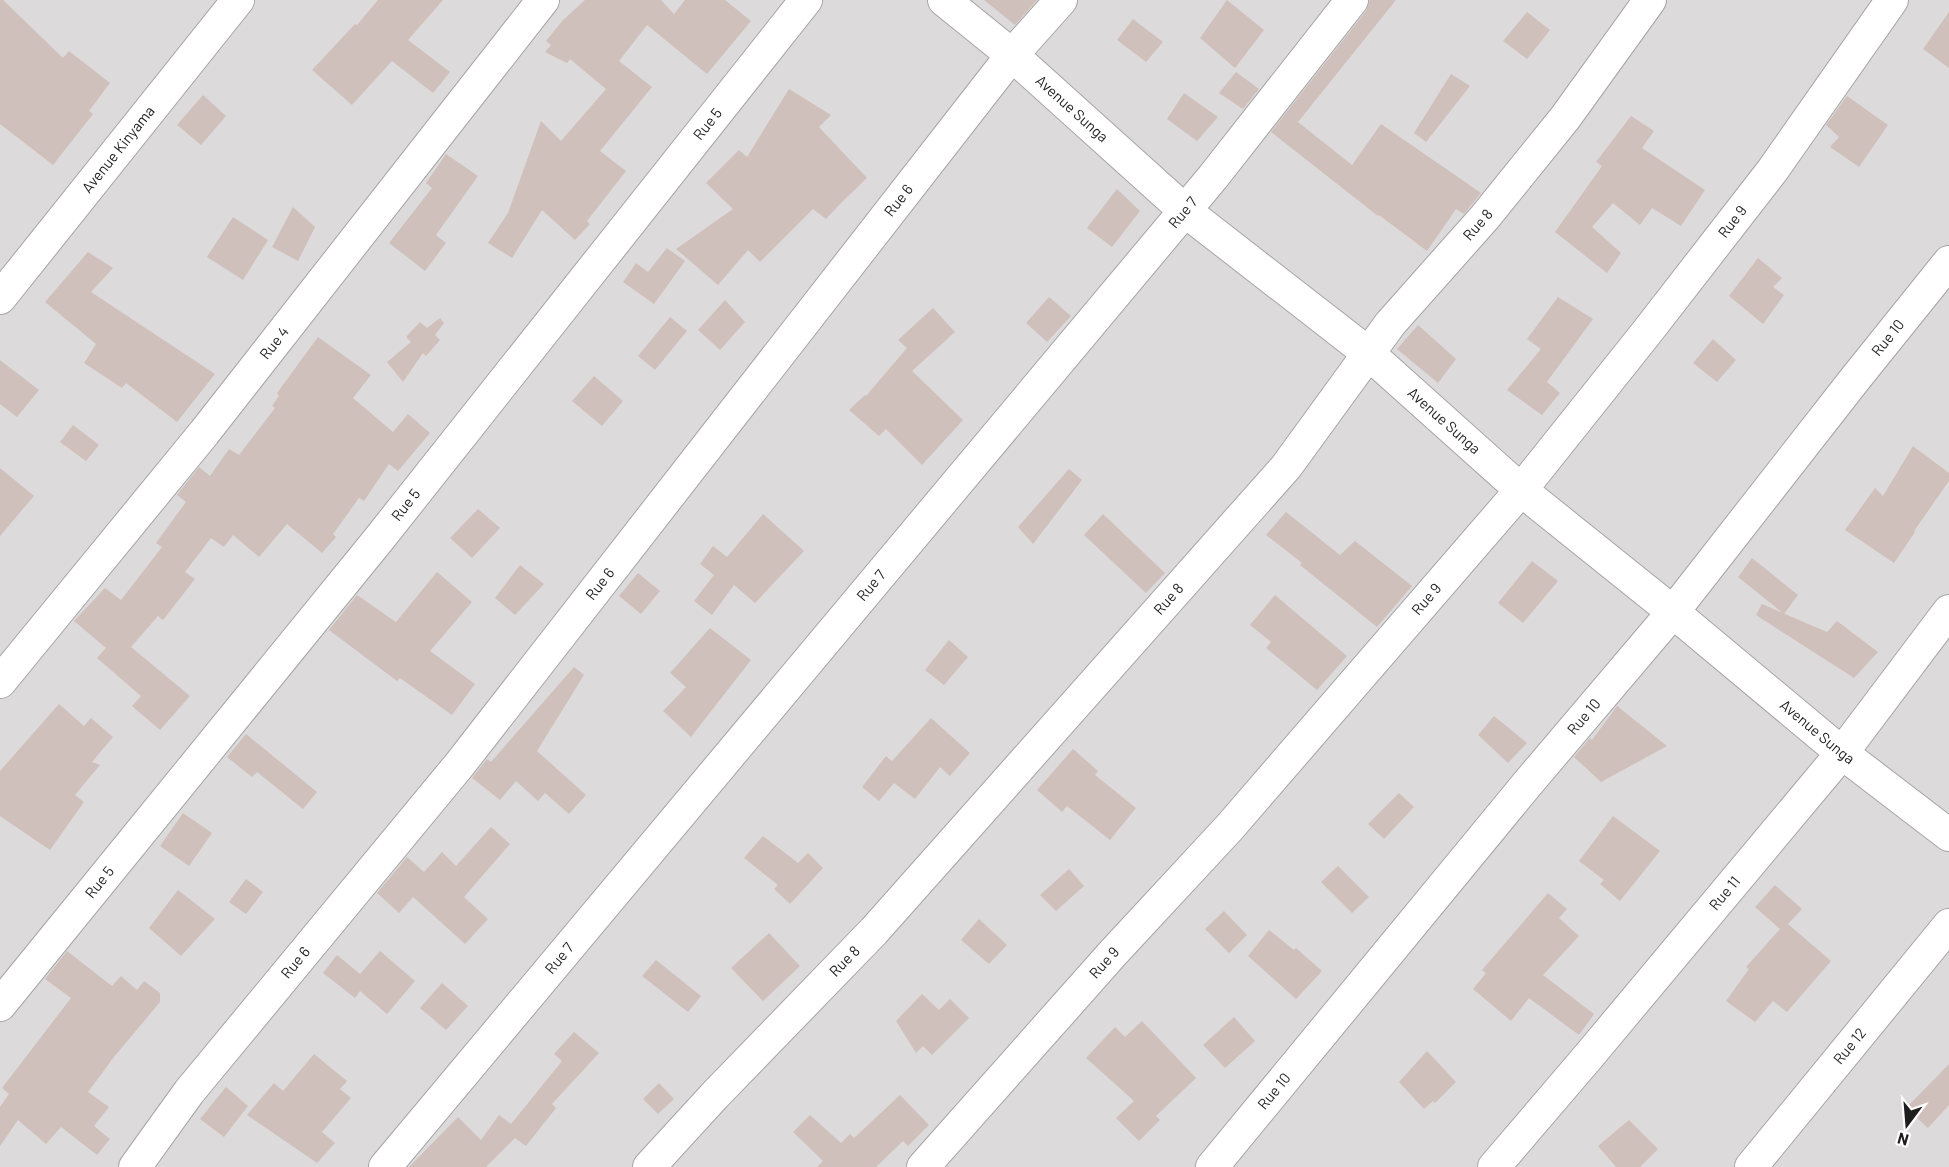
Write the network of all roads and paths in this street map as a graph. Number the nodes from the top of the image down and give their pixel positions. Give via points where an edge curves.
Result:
1 (238, 0) edge
2 (543, 0) edge
3 (806, 0) edge
4 (944, 0) edge
5 (1061, 0) edge
6 (1352, 0) edge
7 (1650, 0) edge
8 (1892, 0) edge
9 (1012, 55) junction
10 (1184, 210) junction
11 (1949, 262) edge
12 (0, 298) edge
13 (1368, 353) junction
14 (1521, 490) junction
15 (1949, 611) edge
16 (1673, 612) junction
17 (0, 682) edge
18 (1842, 753) junction
19 (1949, 835) edge
20 (1949, 925) edge
21 (0, 1005) edge
22 (135, 1167) edge
23 (385, 1167) edge
24 (649, 1167) edge
25 (923, 1167) edge
26 (1212, 1167) edge
27 (1494, 1167) edge
28 (1751, 1167) edge

1 - 12 street, Avenue Kinyama
2 - 17 street, Rue 4 via 204,433
3 - 21 street, Rue 5 via 379,539
4 - 9 street, Avenue Sunga
5 - 9 street, Rue 6
6 - 10 street, Rue 7
7 - 13 street, Rue 8 via 1565,118
8 - 14 street, Rue 9 via 1772,171
9 - 10 street, Avenue Sunga
9 - 22 street, Rue 6 via 460,764 189,1092
10 - 13 street, Avenue Sunga
10 - 23 street, Rue 7
11 - 16 street, Rue 10
13 - 14 street, Avenue Sunga
13 - 24 street, Rue 8 via 1286,467 1237,523 874,931
14 - 16 street, Avenue Sunga
14 - 25 street, Rue 9 via 1229,828
15 - 18 street, Rue 11
16 - 18 street, Avenue Sunga
16 - 26 street, Rue 10
18 - 19 street, Avenue Sunga
18 - 27 street, Rue 11
20 - 28 street, Rue 12

